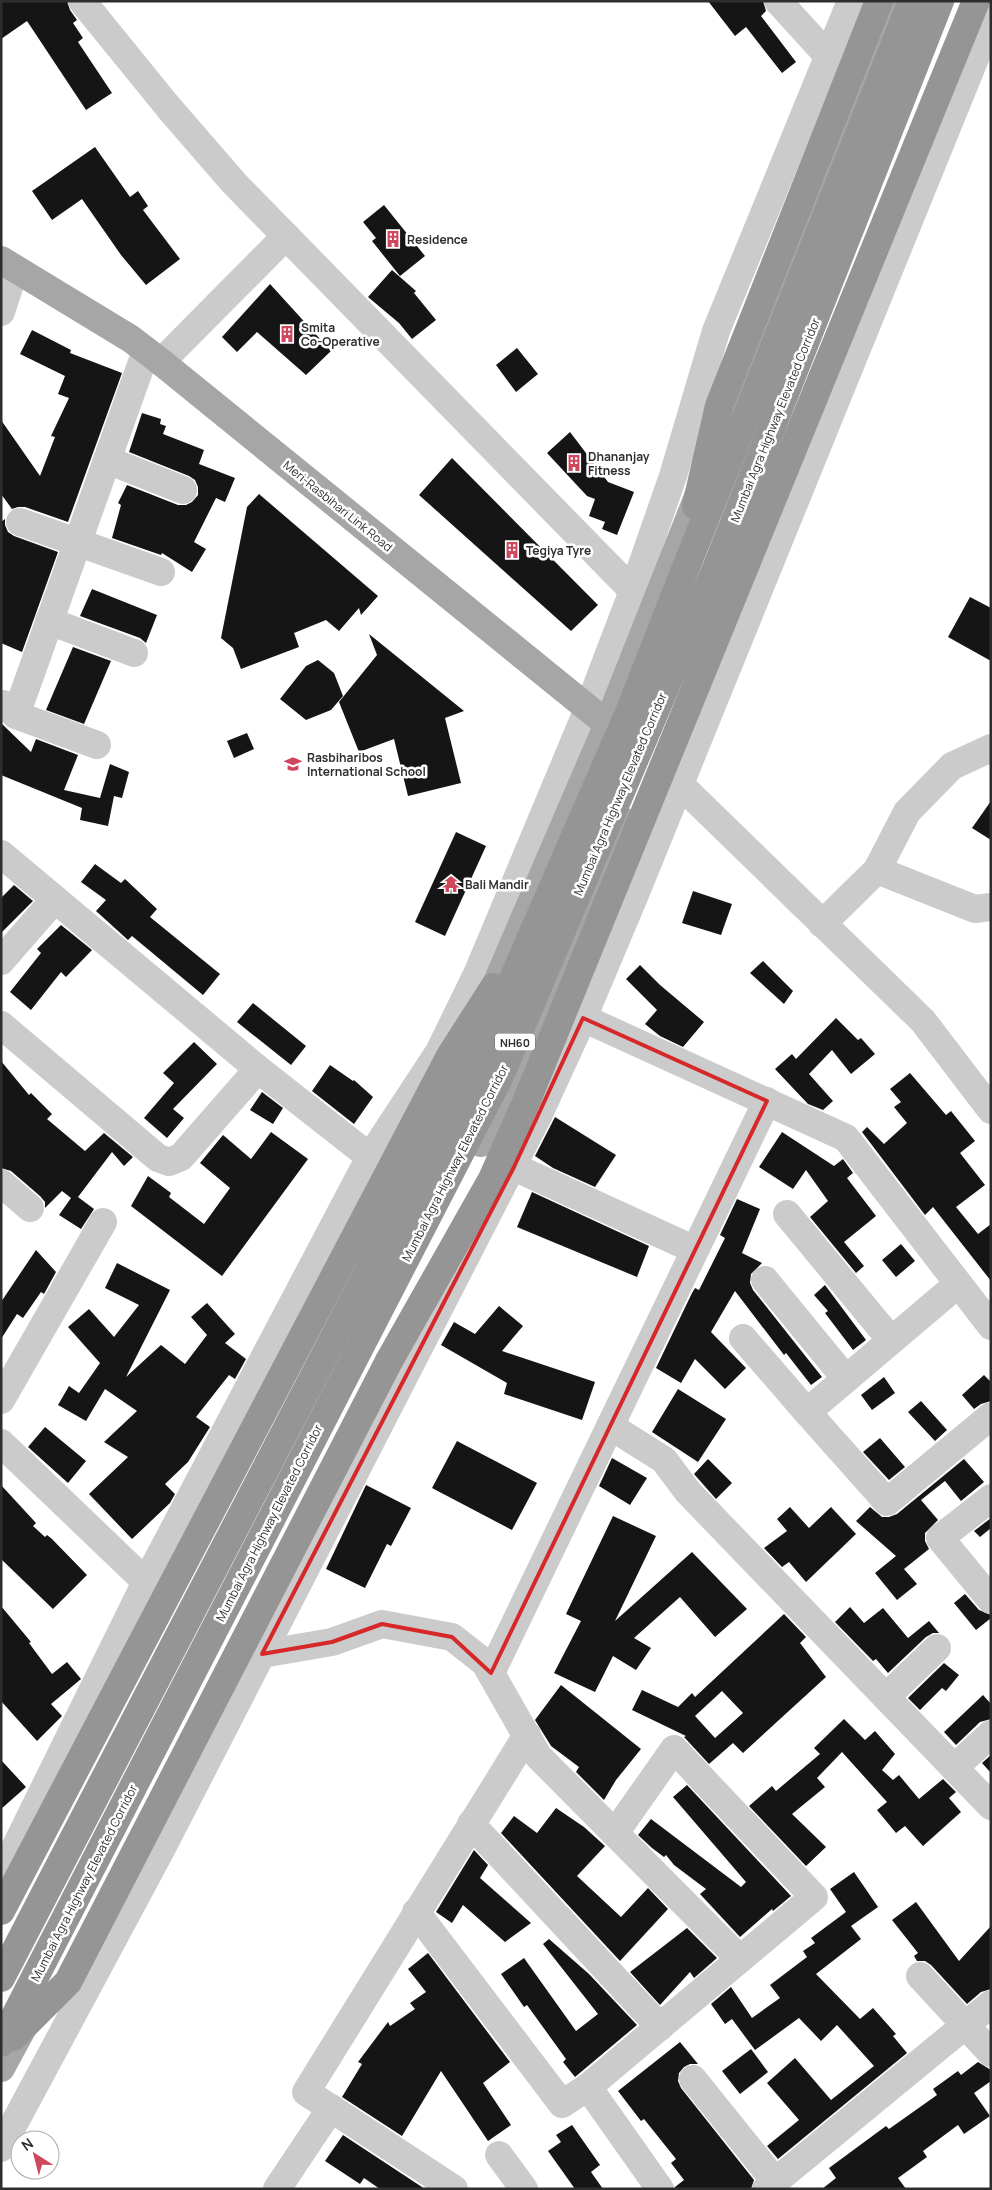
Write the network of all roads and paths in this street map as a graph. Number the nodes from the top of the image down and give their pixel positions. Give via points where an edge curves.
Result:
1 (82, 1) edge
2 (778, 1) edge
3 (851, 1) edge
4 (879, 1) edge
5 (894, 1) edge
6 (912, 1) edge
7 (940, 1) edge
8 (954, 1) edge
9 (976, 1) edge
10 (991, 19) edge
11 (829, 57) junction
12 (286, 236) junction
13 (8, 265) edge
14 (1, 312) edge
15 (153, 356) junction
16 (107, 460) junction
17 (183, 490) dead end
18 (696, 506) junction
19 (20, 522) dead end
20 (78, 541) junction
21 (161, 572) dead end
22 (633, 591) junction
23 (49, 622) junction
24 (134, 653) dead end
25 (9, 709) edge
26 (598, 717) junction
27 (96, 745) dead end
28 (991, 748) edge
29 (664, 769) junction
30 (1, 854) edge
31 (877, 870) junction
32 (55, 899) junction
33 (991, 907) edge
34 (822, 924) junction
35 (1, 961) edge
36 (494, 987) junction
37 (583, 1018) junction
38 (1, 1025) edge
39 (258, 1069) junction
40 (768, 1101) junction
41 (991, 1110) edge
42 (370, 1157) junction
43 (514, 1167) junction
44 (1, 1183) edge
45 (30, 1208) dead end
46 (788, 1214) dead end
47 (103, 1222) dead end
48 (682, 1244) dead end
49 (765, 1280) dead end
50 (958, 1284) junction
51 (986, 1309) edge
52 (743, 1338) dead end
53 (891, 1340) junction
54 (846, 1379) junction
55 (1, 1400) edge
56 (806, 1412) junction
57 (991, 1416) edge
58 (610, 1426) junction
59 (1, 1443) edge
60 (991, 1498) edge
61 (146, 1582) junction
62 (986, 1585) edge
63 (937, 1648) dead end
64 (262, 1654) junction
65 (490, 1672) junction
66 (886, 1698) junction
67 (991, 1734) edge
68 (526, 1735) junction
69 (954, 1768) junction
70 (991, 1806) edge
71 (471, 1824) junction
72 (614, 1833) junction
73 (1, 1876) edge
74 (1, 1911) edge
75 (416, 1912) junction
76 (1, 1954) edge
77 (740, 1959) junction
78 (920, 1976) dead end
79 (1, 1978) edge
80 (991, 2004) edge
81 (964, 2025) junction
82 (660, 2027) junction
83 (1, 2043) edge
84 (1, 2049) edge
85 (991, 2054) edge
86 (1, 2068) edge
87 (694, 2079) dead end
88 (588, 2087) junction
89 (331, 2108) junction
90 (1, 2148) edge
91 (499, 2155) dead end
92 (418, 2179) edge
93 (771, 2185) edge
94 (277, 2189) edge
95 (454, 2189) edge
96 (524, 2189) edge
97 (660, 2189) edge

1 - 12 street via 207,153
2 - 11 street
3 - 11 street
4 - 18 highway via 720,406
5 - 18 main road
6 - 79 highway, Mumbai Agra Highway Elevated Corridor / NH60, bridge via 630,710 476,1064
7 - 83 highway, Mumbai Agra Highway Elevated Corridor / NH60, bridge via 717,566 500,1076
8 - 29 main road
9 - 29 highway
10 - 29 street
11 - 22 street via 716,331 673,476
12 - 15 street
12 - 22 street
13 - 14 street
13 - 15 main road, Meri-Rasbihari Link Road via 131,339
15 - 16 street
15 - 26 main road, Meri-Rasbihari Link Road
16 - 17 street
16 - 20 street
18 - 26 main road
19 - 20 street
20 - 21 street
20 - 23 street
22 - 26 street
23 - 24 street
23 - 25 street
25 - 27 street
26 - 29 main road, Meri-Rasbihari Link Road
26 - 36 main road
26 - 42 street via 439,1052
28 - 31 street via 952,766 907,812
29 - 34 street
29 - 37 street
29 - 84 highway, bridge via 492,1179 388,1361 68,1982
29 - 86 main road via 514,1079
30 - 32 street
31 - 33 street via 975,909
31 - 34 street
32 - 35 street
32 - 39 street
34 - 41 street via 923,1021
36 - 74 highway via 450,1056
36 - 76 main road via 459,1073
37 - 40 street
37 - 43 street
38 - 39 street via 158,1158 169,1162 180,1157
39 - 42 street
40 - 50 street via 846,1138
40 - 58 street
42 - 61 street
43 - 48 street
43 - 64 street
44 - 45 street
46 - 53 street
47 - 55 street
49 - 54 street
50 - 51 street
50 - 53 street
52 - 56 street
53 - 54 street
54 - 56 street
56 - 57 street via 887,1502
58 - 65 street
58 - 66 street via 664,1460 688,1492
59 - 61 street
60 - 62 street via 940,1538
61 - 73 street
63 - 66 street
64 - 65 street via 332,1642 382,1624 452,1637 485,1663
64 - 90 street
65 - 68 street
66 - 69 street
67 - 69 street
68 - 71 street
68 - 72 street via 538,1756
69 - 70 street
71 - 75 street
71 - 82 street
72 - 77 street
72 - 77 street via 674,1749 814,1897
75 - 88 street via 562,2104
75 - 89 street via 306,2092
77 - 82 street
78 - 81 street
80 - 81 street
81 - 85 street
81 - 93 street
82 - 88 street
87 - 93 street
88 - 97 street
89 - 92 street
89 - 94 street
91 - 96 street
92 - 95 street

